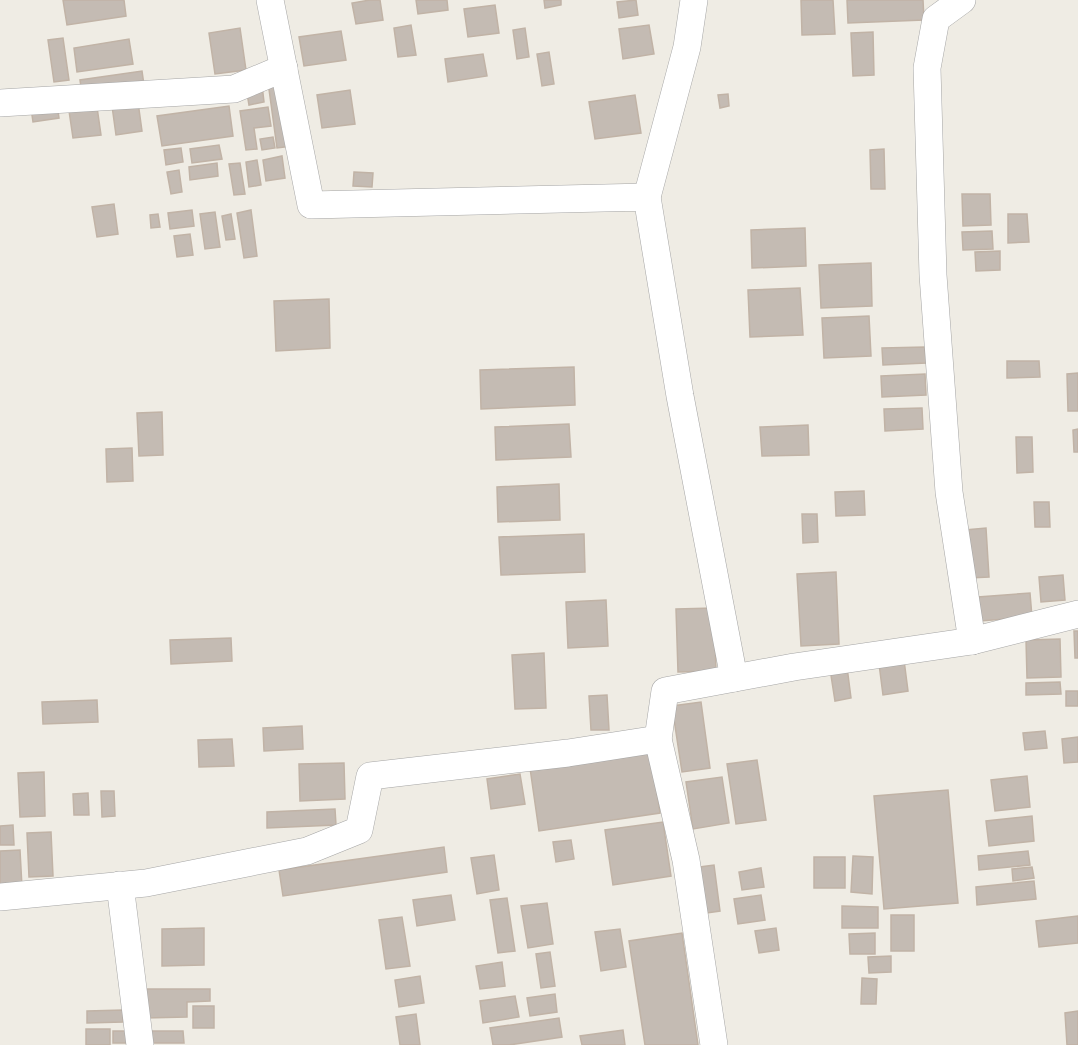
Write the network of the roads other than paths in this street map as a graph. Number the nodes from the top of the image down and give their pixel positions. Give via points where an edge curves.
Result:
1 (270, 0) edge
2 (694, 0) edge
3 (963, 0) edge
4 (284, 68) junction
5 (0, 103) edge
6 (647, 197) junction
7 (1078, 614) edge
8 (972, 641) junction
9 (735, 678) junction
10 (658, 739) junction
11 (120, 885) junction
12 (0, 897) edge
13 (140, 1045) edge
14 (714, 1045) edge

1 - 4 street
2 - 6 street via 687,46
3 - 8 street via 936,19 927,68 933,275 949,492
4 - 5 street via 234,89
4 - 6 street via 311,205
6 - 9 street via 680,396
7 - 8 street
8 - 9 street
9 - 10 street via 665,691
10 - 11 street via 370,776 359,830 307,851
10 - 14 street via 686,860
11 - 12 street
11 - 13 street

